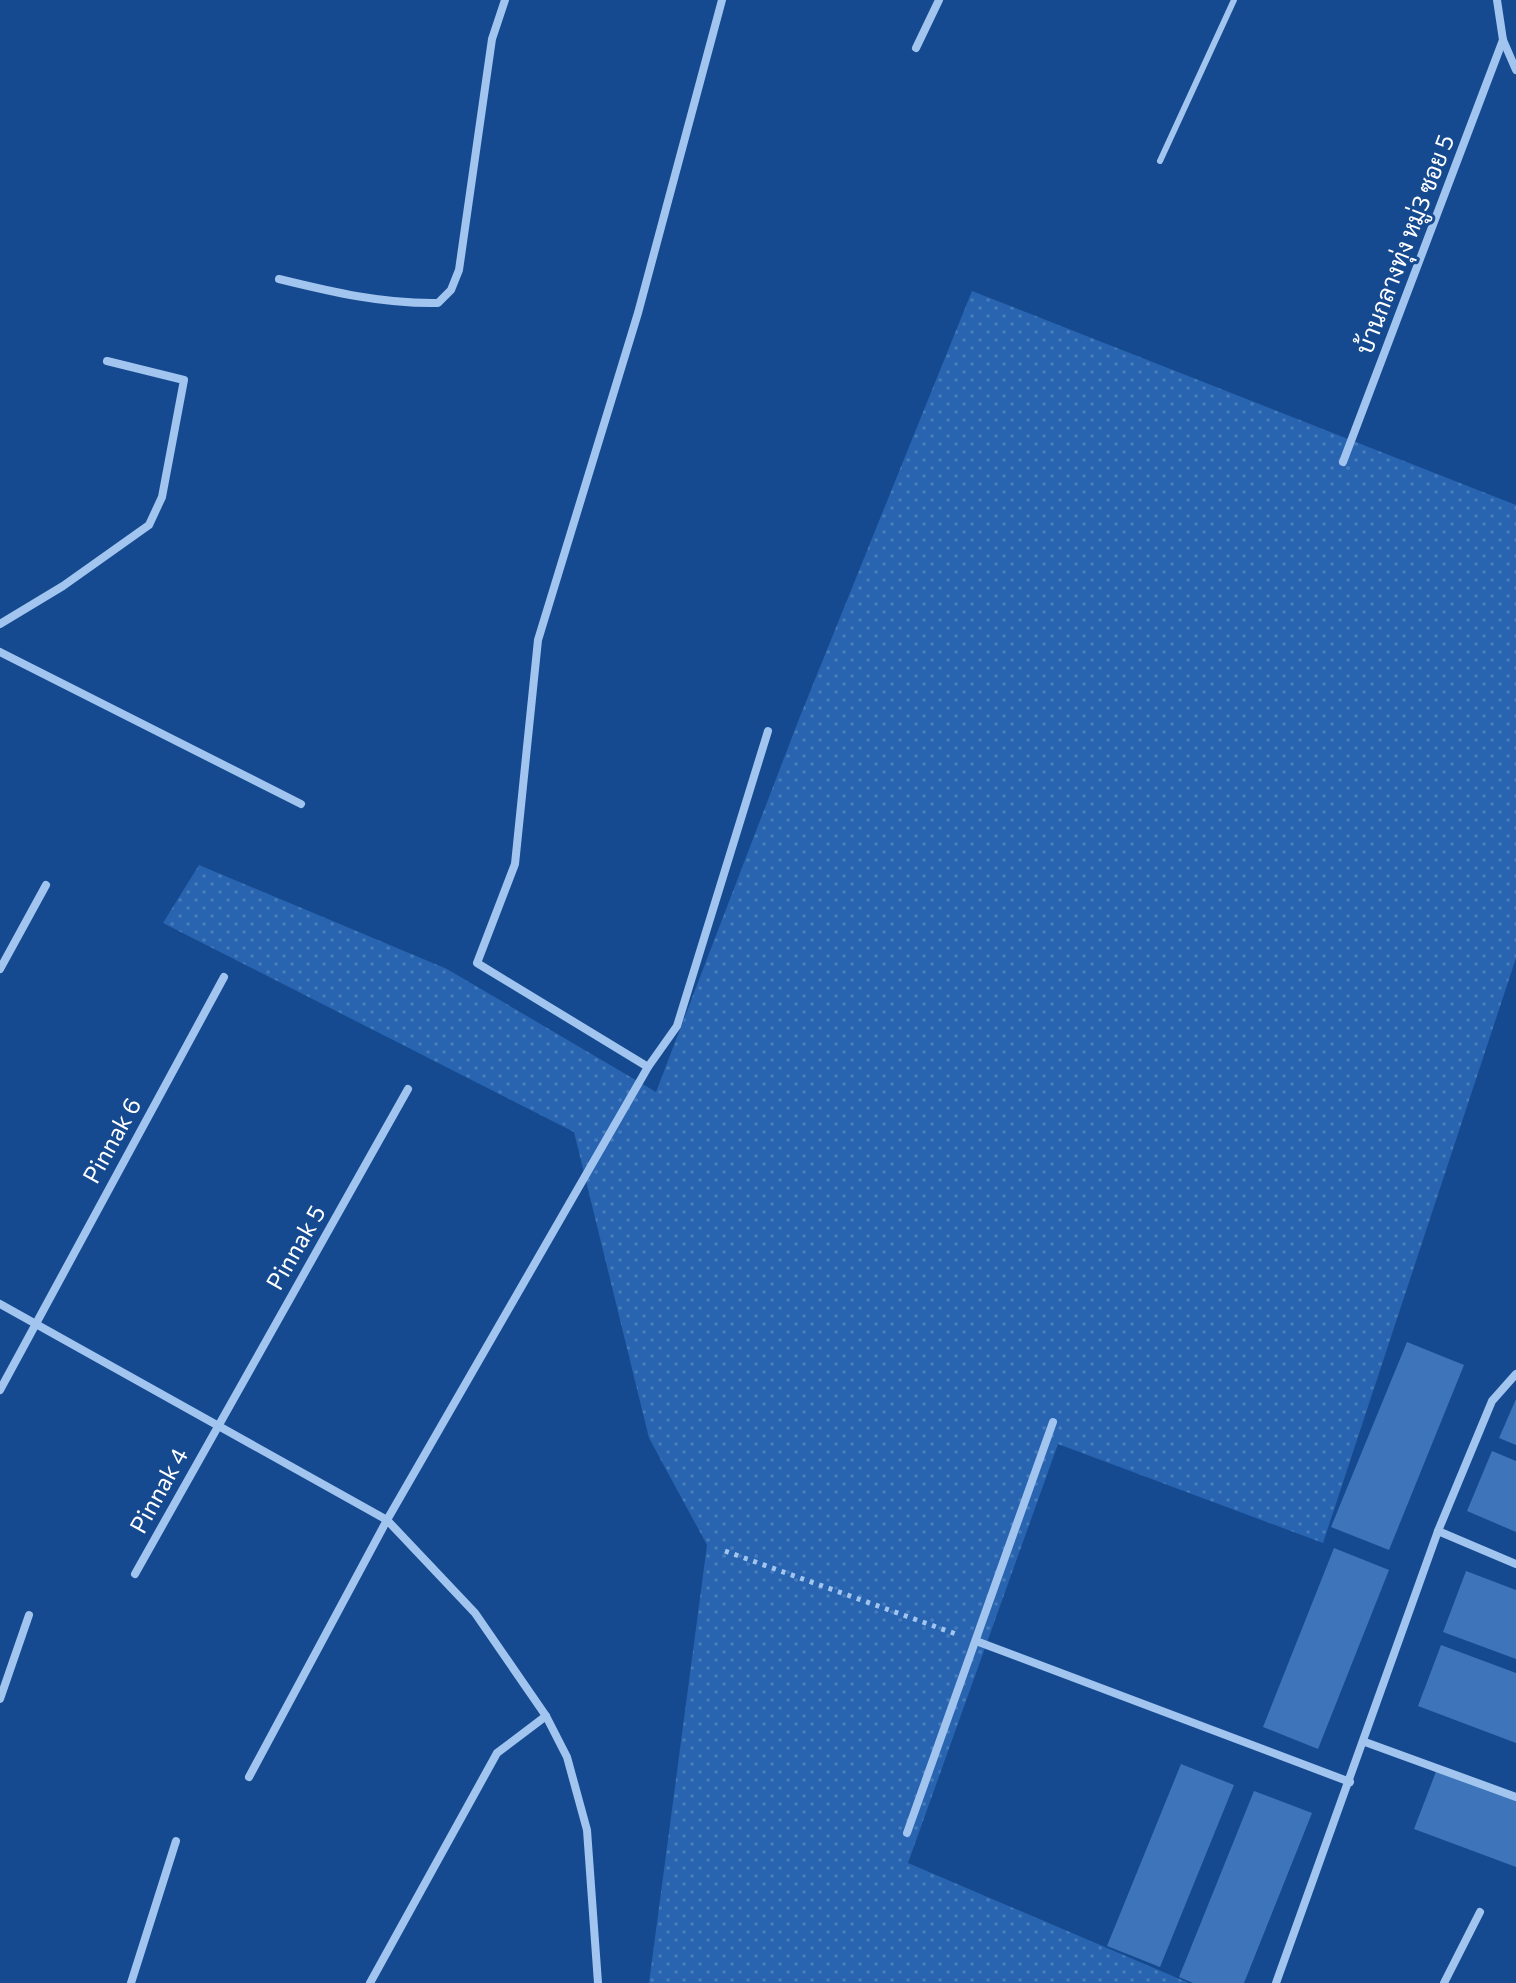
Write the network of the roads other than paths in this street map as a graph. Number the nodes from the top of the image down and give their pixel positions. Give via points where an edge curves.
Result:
1 (505, 0) edge
2 (722, 0) edge
3 (939, 0) edge
4 (1234, 0) edge
5 (1497, 0) edge
6 (1503, 40) junction
7 (916, 48) dead end
8 (1516, 70) edge
9 (1160, 161) dead end
10 (279, 279) dead end
11 (107, 361) dead end
12 (1343, 462) dead end
13 (0, 624) edge
14 (0, 652) edge
15 (768, 731) dead end
16 (301, 804) dead end
17 (46, 885) dead end
18 (0, 969) edge
19 (224, 977) dead end
20 (648, 1067) junction
21 (408, 1089) dead end
22 (0, 1304) edge
23 (34, 1323) junction
24 (1516, 1374) edge
25 (0, 1390) edge
26 (1053, 1422) dead end
27 (217, 1425) junction
28 (387, 1520) junction
29 (1438, 1531) junction
30 (1516, 1564) edge
31 (135, 1574) dead end
32 (29, 1615) dead end
33 (976, 1641) junction
34 (0, 1699) edge
35 (546, 1716) junction
36 (1365, 1742) junction
37 (249, 1777) dead end
38 (1350, 1782) junction
39 (1516, 1797) edge
40 (907, 1833) dead end
41 (176, 1841) dead end
42 (1480, 1912) dead end
43 (131, 1983) edge
44 (370, 1983) edge
45 (598, 1983) edge
46 (1276, 1983) edge
47 (1444, 1983) edge

1 - 10 street via 492,39 459,270 451,290 438,303 418,303 361,299
2 - 20 street via 638,313 538,640 515,864 477,963
3 - 7 street
4 - 9 lane
5 - 6 street
6 - 8 street
6 - 12 street, บ้านกลางทุ่ง หมู่3 ซอย 5
11 - 13 street via 184,380 162,497 149,525
14 - 16 street
15 - 20 street via 677,1026
17 - 18 street
19 - 23 street, Pinnak 6
20 - 28 street
21 - 27 street, Pinnak 5
22 - 23 street
23 - 25 street, Pinnak 6
23 - 27 street
24 - 29 street via 1492,1401
26 - 33 street
27 - 28 street
27 - 31 street, Pinnak 4
28 - 35 street via 475,1613
28 - 37 street
29 - 30 street
29 - 36 street
32 - 34 street
33 - 38 street
33 - 40 street
35 - 44 street via 497,1753
35 - 45 street via 567,1757 587,1830
36 - 38 street
36 - 39 street
38 - 46 street
41 - 43 street
42 - 47 street

